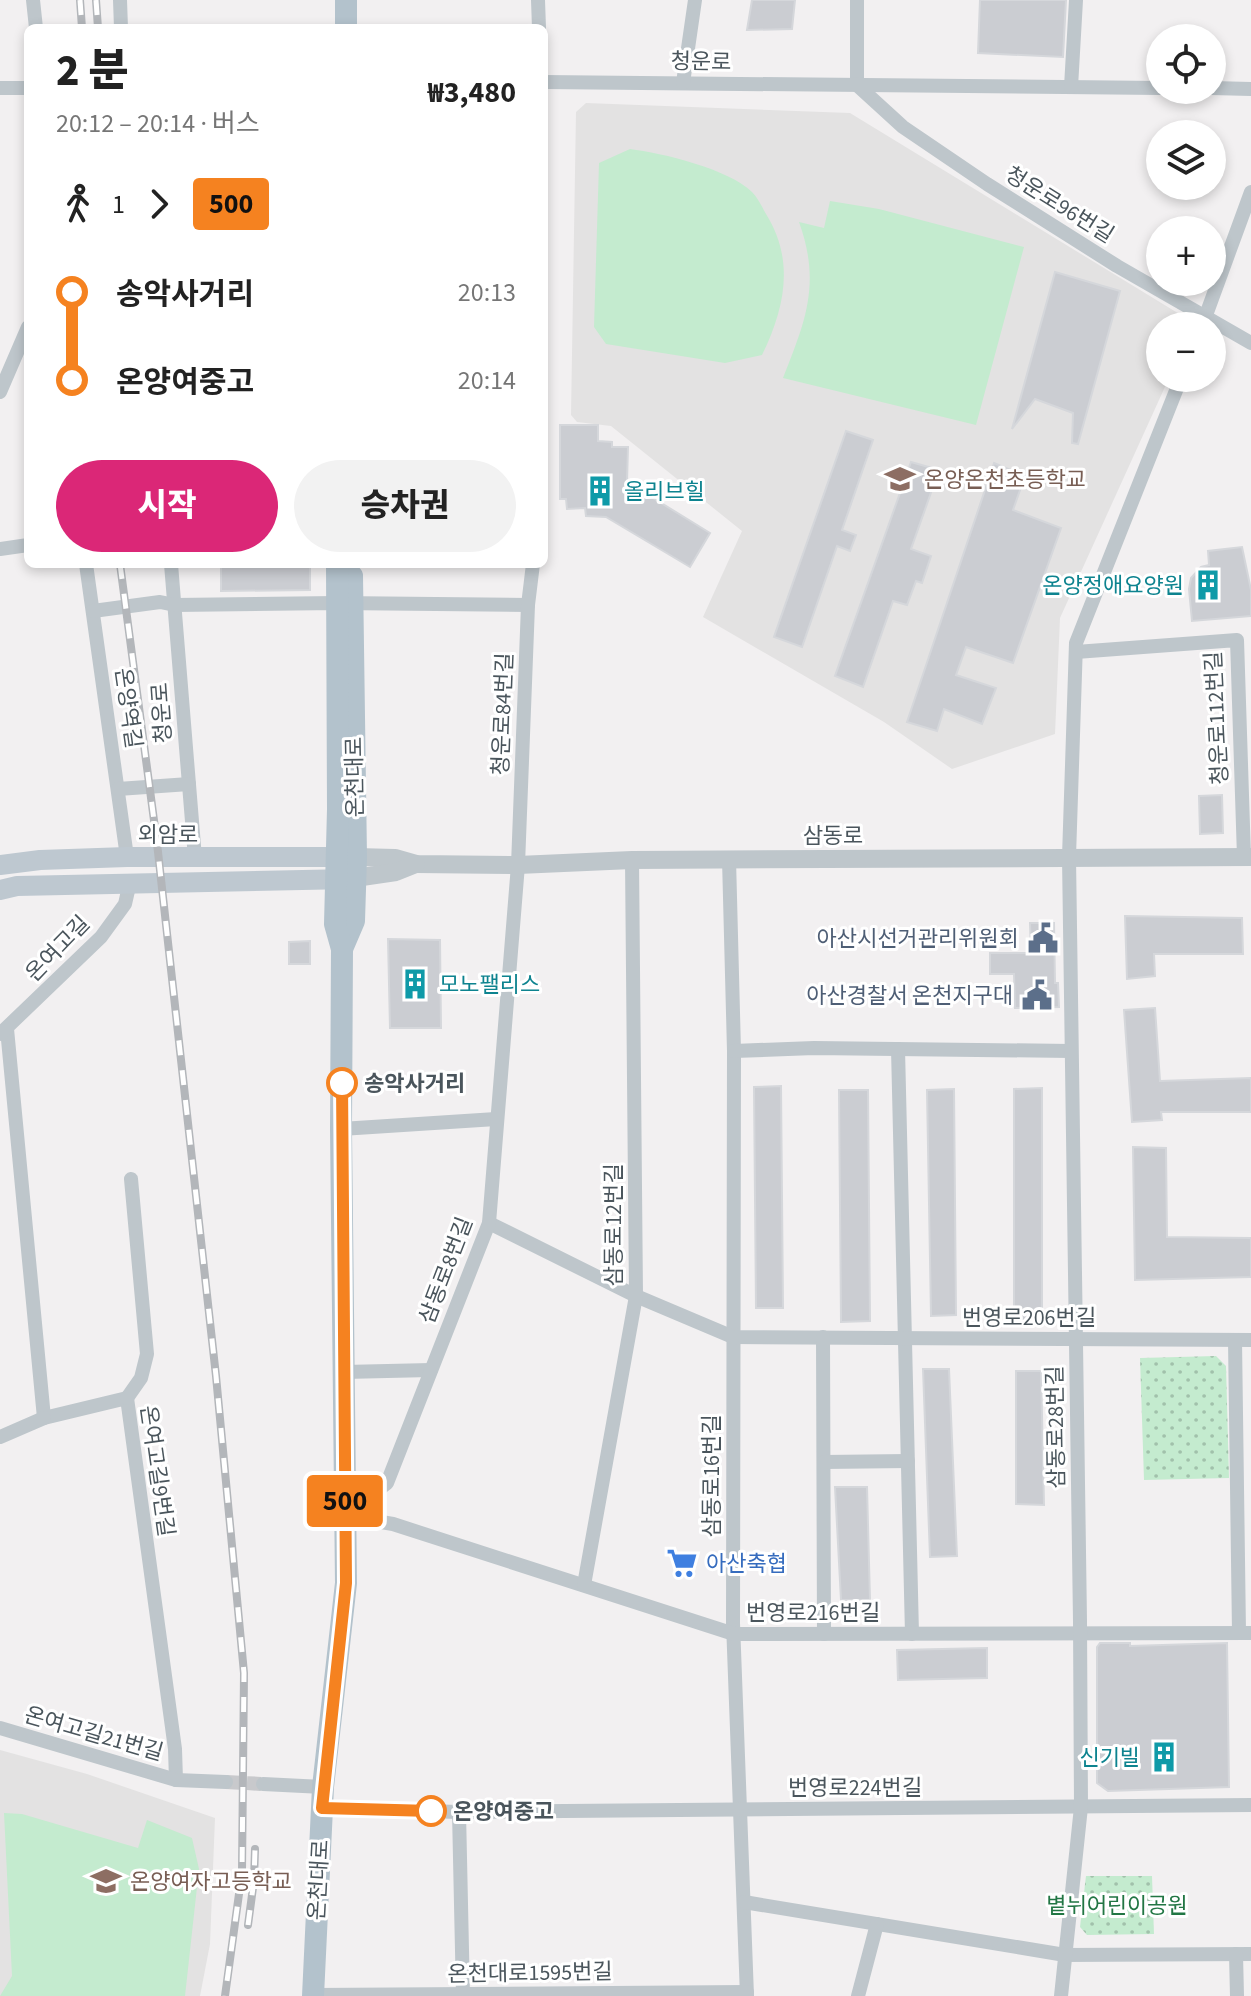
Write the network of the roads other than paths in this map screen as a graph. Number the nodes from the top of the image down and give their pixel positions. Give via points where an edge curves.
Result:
1 (33, 0) edge
2 (120, 0) edge
3 (334, 0) edge
4 (346, 0) edge
5 (538, 0) edge
6 (695, 0) edge
7 (857, 0) edge
8 (1076, 0) edge
9 (36, 24) edge
10 (121, 24) edge
11 (335, 24) edge
12 (346, 24) edge
13 (539, 24) edge
14 (548, 82) edge
15 (683, 83) junction
16 (857, 85) junction
17 (1071, 87) junction
18 (0, 88) edge
19 (24, 88) edge
20 (1146, 88) edge
21 (1226, 88) edge
22 (1251, 89) edge
23 (1251, 192) edge
24 (1188, 312) edge
25 (1207, 312) edge
26 (1226, 332) edge
27 (24, 336) edge
28 (1251, 343) edge
29 (0, 392) edge
30 (1175, 392) edge
31 (24, 546) edge
32 (0, 549) edge
33 (87, 568) edge
34 (171, 568) edge
35 (338, 568) edge
36 (351, 568) edge
37 (533, 568) edge
38 (344, 603) junction
39 (175, 605) junction
40 (528, 605) junction
41 (93, 611) junction
42 (1076, 652) junction
43 (189, 784) junction
44 (118, 789) junction
45 (127, 857) junction
46 (1069, 857) junction
47 (1248, 857) edge
48 (195, 858) junction
49 (729, 859) junction
50 (632, 860) junction
51 (0, 865) edge
52 (518, 865) junction
53 (346, 868) junction
54 (130, 882) junction
55 (0, 890) edge
56 (4, 1032) edge
57 (898, 1049) junction
58 (734, 1051) junction
59 (1071, 1051) junction
60 (496, 1119) junction
61 (341, 1129) junction
62 (131, 1179) dead end
63 (489, 1223) junction
64 (636, 1296) junction
65 (733, 1337) junction
66 (823, 1337) junction
67 (905, 1338) junction
68 (1075, 1339) junction
69 (1235, 1340) junction
70 (1251, 1340) edge
71 (431, 1370) junction
72 (344, 1372) junction
73 (127, 1398) junction
74 (44, 1418) junction
75 (0, 1437) edge
76 (908, 1461) junction
77 (824, 1462) junction
78 (345, 1516) junction
79 (584, 1585) junction
80 (1080, 1633) junction
81 (1245, 1633) edge
82 (734, 1634) junction
83 (824, 1634) junction
84 (912, 1634) junction
85 (0, 1728) edge
86 (176, 1780) junction
87 (226, 1782) tunnel mouth
88 (263, 1784) tunnel mouth
89 (322, 1797) junction
90 (1251, 1805) edge
91 (1081, 1807) junction
92 (739, 1810) junction
93 (459, 1812) junction
94 (744, 1902) junction
95 (877, 1924) junction
96 (1244, 1954) edge
97 (1065, 1955) junction
98 (747, 1994) edge
99 (313, 1995) edge
100 (463, 1996) edge
101 (858, 1996) edge
102 (1061, 1996) edge
103 (1237, 1996) edge

1 - 9 street
2 - 10 street
3 - 11 main road
4 - 12 main road
5 - 13 street
6 - 15 street
7 - 16 street
8 - 17 street
14 - 15 street, 청운로
15 - 16 street, 청운로
16 - 17 street, 청운로
16 - 24 street, 청운로96번길 via 915,135
17 - 20 street, 청운로
18 - 19 street
21 - 22 street
23 - 25 street
26 - 28 street, 청운로96번길
27 - 29 street
30 - 42 street
31 - 32 street
33 - 41 street, 온양역길
34 - 39 street, 청운로
35 - 38 main road, 온천대로
36 - 38 main road, 온천대로
37 - 40 street, 청운로84번길
38 - 39 street
38 - 40 street
38 - 53 main road, 온천대로
39 - 41 street via 160,602
39 - 43 street, 청운로
40 - 52 street, 청운로84번길
41 - 44 street, 온양역길
42 - 46 street
42 - 47 street, 청운로112번길 via 1237,640
43 - 44 street
43 - 48 street, 청운로
44 - 45 street, 온양역길
45 - 48 main road, 외암로
45 - 51 main road, 외암로
46 - 47 street, 삼동로
46 - 49 street, 삼동로
46 - 59 street, 삼동로28번길
48 - 53 main road, 외암로
49 - 50 street, 삼동로
49 - 58 street, 삼동로16번길
50 - 52 street, 삼동로
50 - 64 street, 삼동로12번길
52 - 53 street, 삼동로 via 416,864 396,872
52 - 60 street, 삼동로8번길
53 - 54 main road
53 - 61 main road, 온천대로 via 354,921 342,949
54 - 55 main road
54 - 56 street, 온여고길 via 125,904 101,937
56 - 74 street
57 - 58 street
57 - 59 street
57 - 67 street
58 - 65 street, 삼동로16번길
59 - 68 street, 삼동로28번길
60 - 61 street
60 - 63 street, 삼동로8번길
61 - 72 main road, 온천대로
62 - 73 street via 147,1354 141,1378
63 - 64 street, 번영로206번길
63 - 71 street, 삼동로8번길
64 - 65 street, 번영로206번길
64 - 79 street, 삼동로12번길
65 - 66 street, 번영로206번길
65 - 82 street, 삼동로16번길
66 - 67 street, 번영로206번길
66 - 77 street
67 - 68 street, 번영로206번길
67 - 76 street
68 - 69 street, 번영로206번길
68 - 80 street, 삼동로28번길
69 - 70 street, 번영로206번길
69 - 81 street
71 - 72 street
71 - 78 street, 삼동로8번길 via 387,1483
72 - 78 main road, 온천대로
73 - 74 street, 온여고길9번길
73 - 86 street, 온여고길9번길
74 - 75 street
76 - 77 street
76 - 84 street
77 - 83 street
78 - 79 street, 번영로216번길 via 393,1524
78 - 89 main road, 온천대로 via 346,1583
79 - 82 street, 번영로216번길
80 - 81 street, 번영로216번길
80 - 84 street, 번영로216번길
80 - 91 street, 삼동로28번길
82 - 83 street, 번영로216번길
82 - 92 street, 삼동로16번길
83 - 84 street, 번영로216번길
85 - 86 street, 온여고길21번길
86 - 87 street
88 - 89 street
89 - 93 street, 번영로224번길
89 - 99 main road, 온천대로
90 - 91 street, 번영로224번길
91 - 92 street, 번영로224번길
91 - 97 street, 삼동로28번길
92 - 93 street, 번영로224번길
92 - 94 street, 삼동로16번길
93 - 100 street
94 - 95 street
94 - 98 street, 삼동로16번길
95 - 97 street
95 - 101 street
96 - 97 street
96 - 103 street
97 - 102 street, 삼동로28번길
98 - 100 street, 온천대로1595번길
99 - 100 street, 온천대로1595번길

